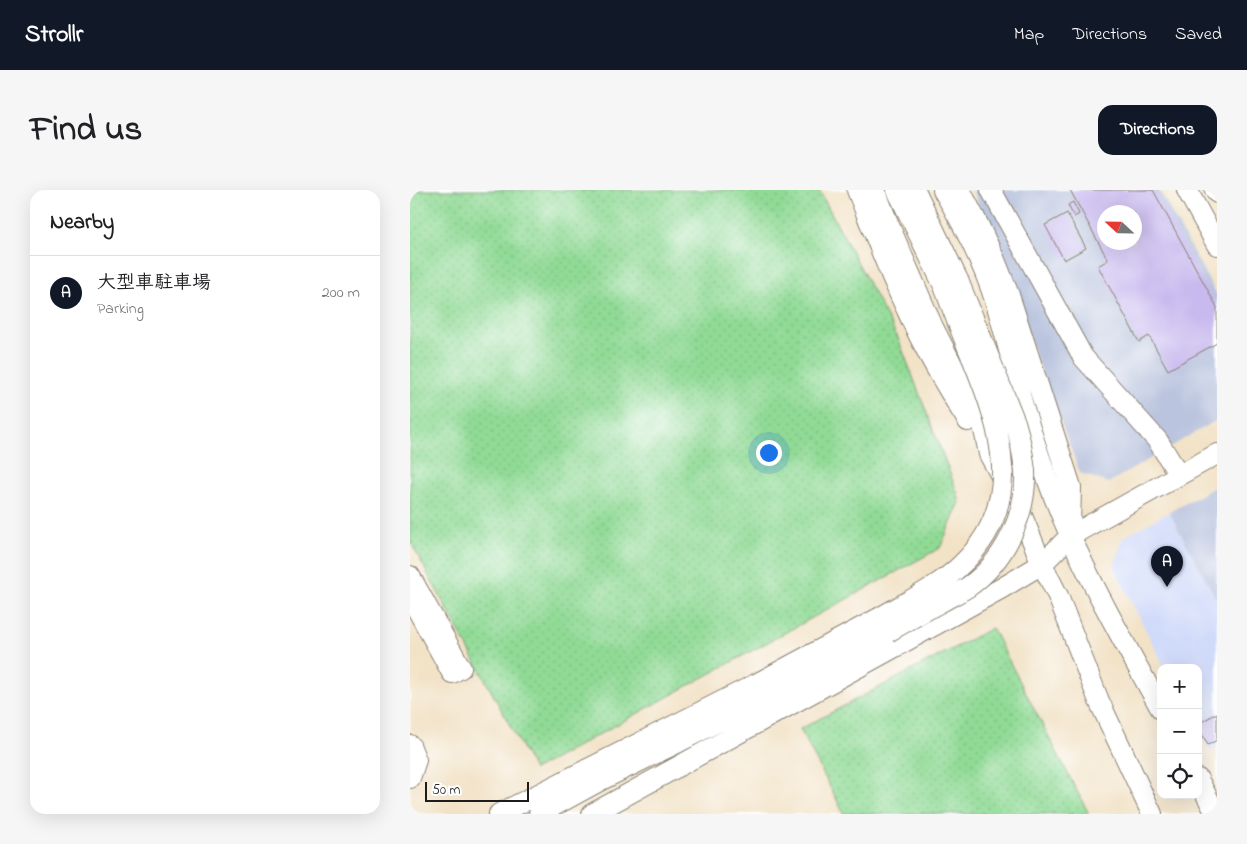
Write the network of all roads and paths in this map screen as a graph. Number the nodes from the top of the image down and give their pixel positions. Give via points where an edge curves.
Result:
1 (858, 190) edge
2 (875, 190) edge
3 (897, 190) edge
4 (915, 190) edge
5 (943, 190) edge
6 (960, 190) edge
7 (991, 190) edge
8 (1187, 190) edge
9 (1215, 190) edge
10 (1217, 193) edge
11 (1217, 245) edge
12 (951, 283) junction
13 (989, 454) junction
14 (1217, 454) edge
15 (1179, 475) junction
16 (1070, 536) junction
17 (1042, 564) junction
18 (410, 576) edge
19 (410, 596) edge
20 (884, 625) junction
21 (1157, 702) edge
22 (410, 745) edge
23 (410, 778) edge
24 (1202, 787) edge
25 (499, 814) edge
26 (538, 814) edge
27 (592, 814) edge
28 (1152, 814) edge
29 (1216, 814) edge

1 - 13 street via 911,319 948,390
2 - 13 street via 933,326 982,426
3 - 12 street
4 - 12 street
5 - 16 street via 967,233 994,299 1033,438
6 - 16 street via 1009,295 1071,487
7 - 15 street via 1083,357 1158,441
8 - 11 street
9 - 10 street
12 - 20 street, bridge via 998,436 1002,461 999,501 989,530 978,548
13 - 17 street via 1020,511
14 - 15 street
15 - 16 street
16 - 17 street
16 - 21 street
17 - 27 street
17 - 28 street via 1099,701
18 - 19 street via 457,670
20 - 25 street via 756,684
20 - 26 street via 766,697
22 - 23 street via 416,760
24 - 29 street

